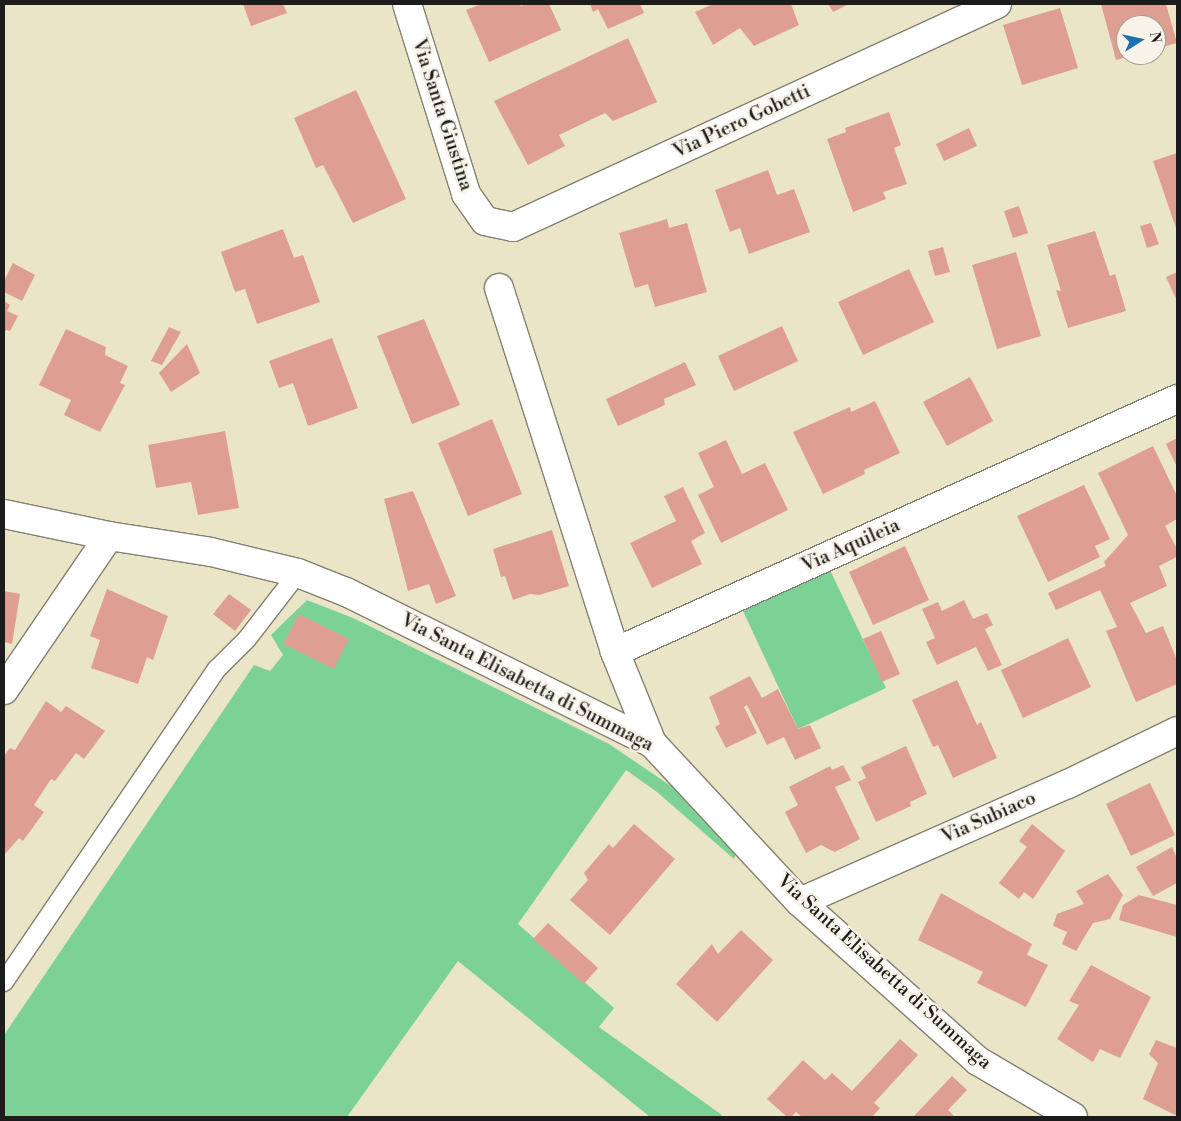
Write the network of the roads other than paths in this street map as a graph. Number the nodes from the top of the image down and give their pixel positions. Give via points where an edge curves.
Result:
1 (407, 4) edge
2 (997, 4) edge
3 (485, 221) joint
4 (499, 288) dead end
5 (1177, 399) edge
6 (4, 514) edge
7 (110, 536) junction
8 (298, 573) junction
9 (615, 652) junction
10 (4, 690) edge
11 (1177, 731) edge
12 (652, 743) junction
13 (800, 902) junction
14 (4, 982) edge
15 (1072, 1117) edge

1 - 3 street, Via Santa Giustina via 464,189
2 - 3 street, Via Piero Gobetti via 513,227
4 - 9 street
5 - 9 street, Via Aquileia
6 - 7 street, Via Santa Elisabetta di Summaga
7 - 8 street, Via Santa Elisabetta di Summaga via 211,552
7 - 10 street
8 - 12 street, Via Santa Elisabetta di Summaga via 346,592
8 - 14 lane via 248,639 217,669
9 - 12 street
11 - 13 street, Via Subiaco via 1068,784
12 - 13 street, Via Santa Elisabetta di Summaga
13 - 15 street, Via Santa Elisabetta di Summaga via 978,1061

